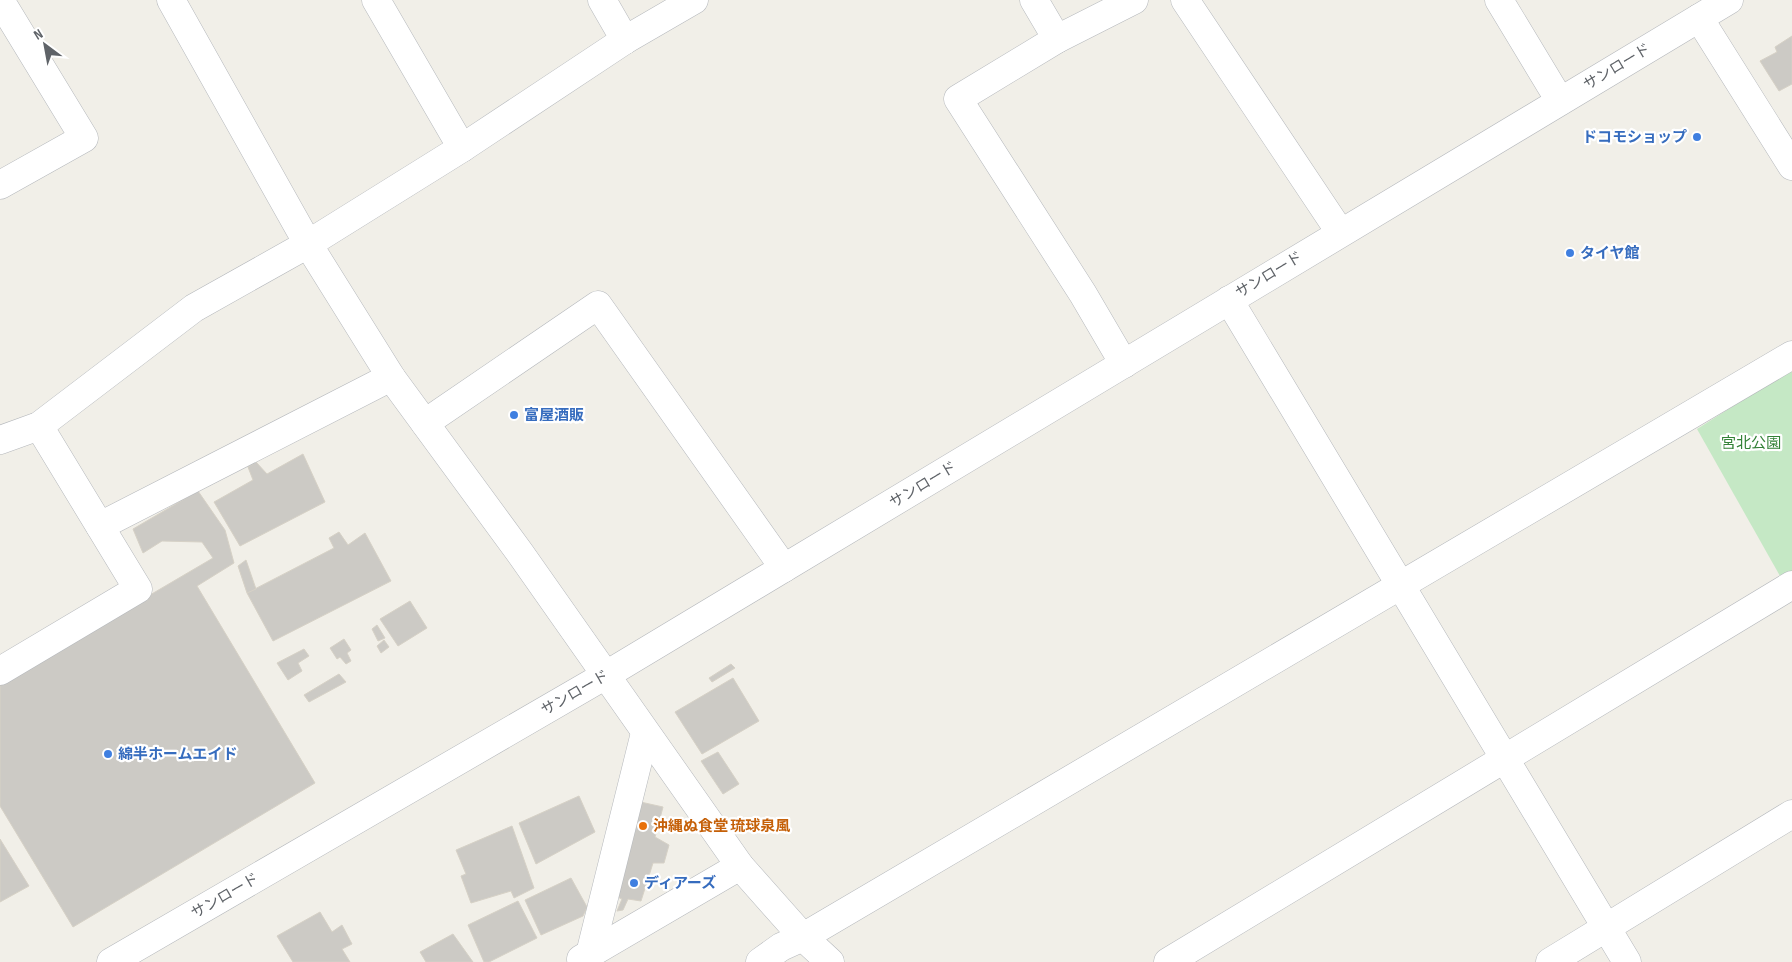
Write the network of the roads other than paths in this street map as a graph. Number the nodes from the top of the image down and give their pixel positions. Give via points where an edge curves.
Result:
1 (0, 0) edge
2 (171, 0) edge
3 (376, 0) edge
4 (602, 0) edge
5 (694, 0) edge
6 (1034, 0) edge
7 (1134, 0) edge
8 (1185, 0) edge
9 (1499, 0) edge
10 (1729, 0) edge
11 (1699, 18) junction
12 (1057, 39) junction
13 (625, 40) junction
14 (1560, 101) junction
15 (462, 148) junction
16 (1792, 166) edge
17 (0, 185) edge
18 (1340, 232) junction
19 (308, 244) junction
20 (1229, 300) junction
21 (1792, 355) edge
22 (1124, 364) junction
23 (391, 377) junction
24 (424, 423) junction
25 (39, 426) junction
26 (0, 440) edge
27 (100, 526) junction
28 (784, 568) junction
29 (1401, 585) junction
30 (1792, 586) edge
31 (0, 670) edge
32 (606, 675) junction
33 (645, 733) junction
34 (1505, 759) junction
35 (1792, 814) edge
36 (740, 866) junction
37 (1606, 928) junction
38 (803, 937) junction
39 (584, 959) edge
40 (111, 962) edge
41 (760, 962) edge
42 (830, 962) edge
43 (1168, 962) edge
44 (1550, 962) edge
45 (1627, 962) edge

1 - 17 street via 84,138
2 - 19 street
3 - 15 street
4 - 13 street
5 - 13 street
6 - 12 street
7 - 12 street
8 - 18 street
9 - 14 street
10 - 11 street, サンロード
11 - 14 street, サンロード
11 - 16 street
12 - 22 street via 958,99
13 - 15 street
14 - 18 street, サンロード
15 - 19 street
18 - 20 street, サンロード
19 - 23 street
19 - 25 street via 194,308
20 - 22 street, サンロード
20 - 29 street
21 - 29 street
22 - 28 street, サンロード
23 - 24 street
23 - 27 street
24 - 28 street via 598,305
24 - 32 street
25 - 26 street
25 - 27 street
27 - 31 street via 138,589
28 - 32 street, サンロード
29 - 34 street
29 - 38 street
30 - 34 street
32 - 33 street
32 - 40 street, サンロード
33 - 36 street
33 - 39 street
34 - 37 street
34 - 43 street
35 - 37 street
36 - 38 street
36 - 39 street
37 - 44 street
37 - 45 street
38 - 41 street
38 - 42 street

